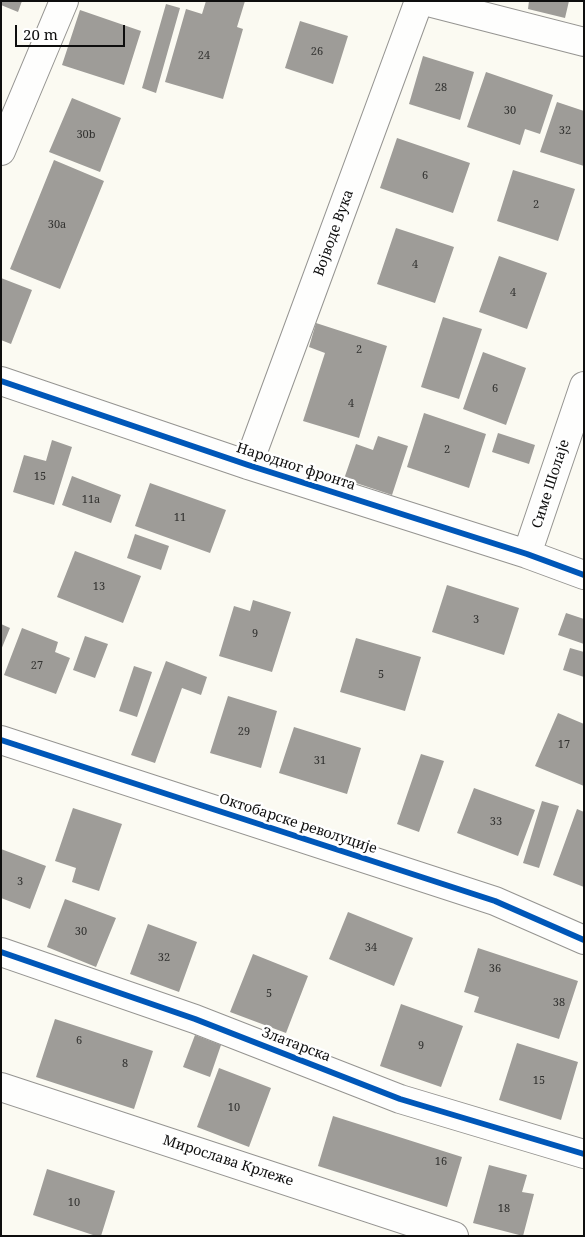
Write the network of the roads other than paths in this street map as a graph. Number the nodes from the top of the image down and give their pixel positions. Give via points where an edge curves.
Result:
1 (64, 1) edge
2 (419, 1) edge
3 (424, 1) edge
4 (584, 42) edge
5 (1, 151) edge
6 (1, 381) edge
7 (584, 386) edge
8 (248, 465) junction
9 (527, 554) junction
10 (584, 575) edge
11 (1, 740) edge
12 (584, 940) edge
13 (1, 952) edge
14 (1, 1087) edge
15 (584, 1154) edge
16 (454, 1236) edge

1 - 5 street
2 - 8 street, Војводе Вука
3 - 4 street
6 - 8 street, Народног фронта
7 - 9 street, Симе Шолаје
8 - 9 street, Народног фронта
9 - 10 street, Народног фронта
11 - 12 street, Октобарске револуције via 495,901
13 - 15 street, Златарска via 195,1019 400,1100
14 - 16 street, Мирослава Крлеже

